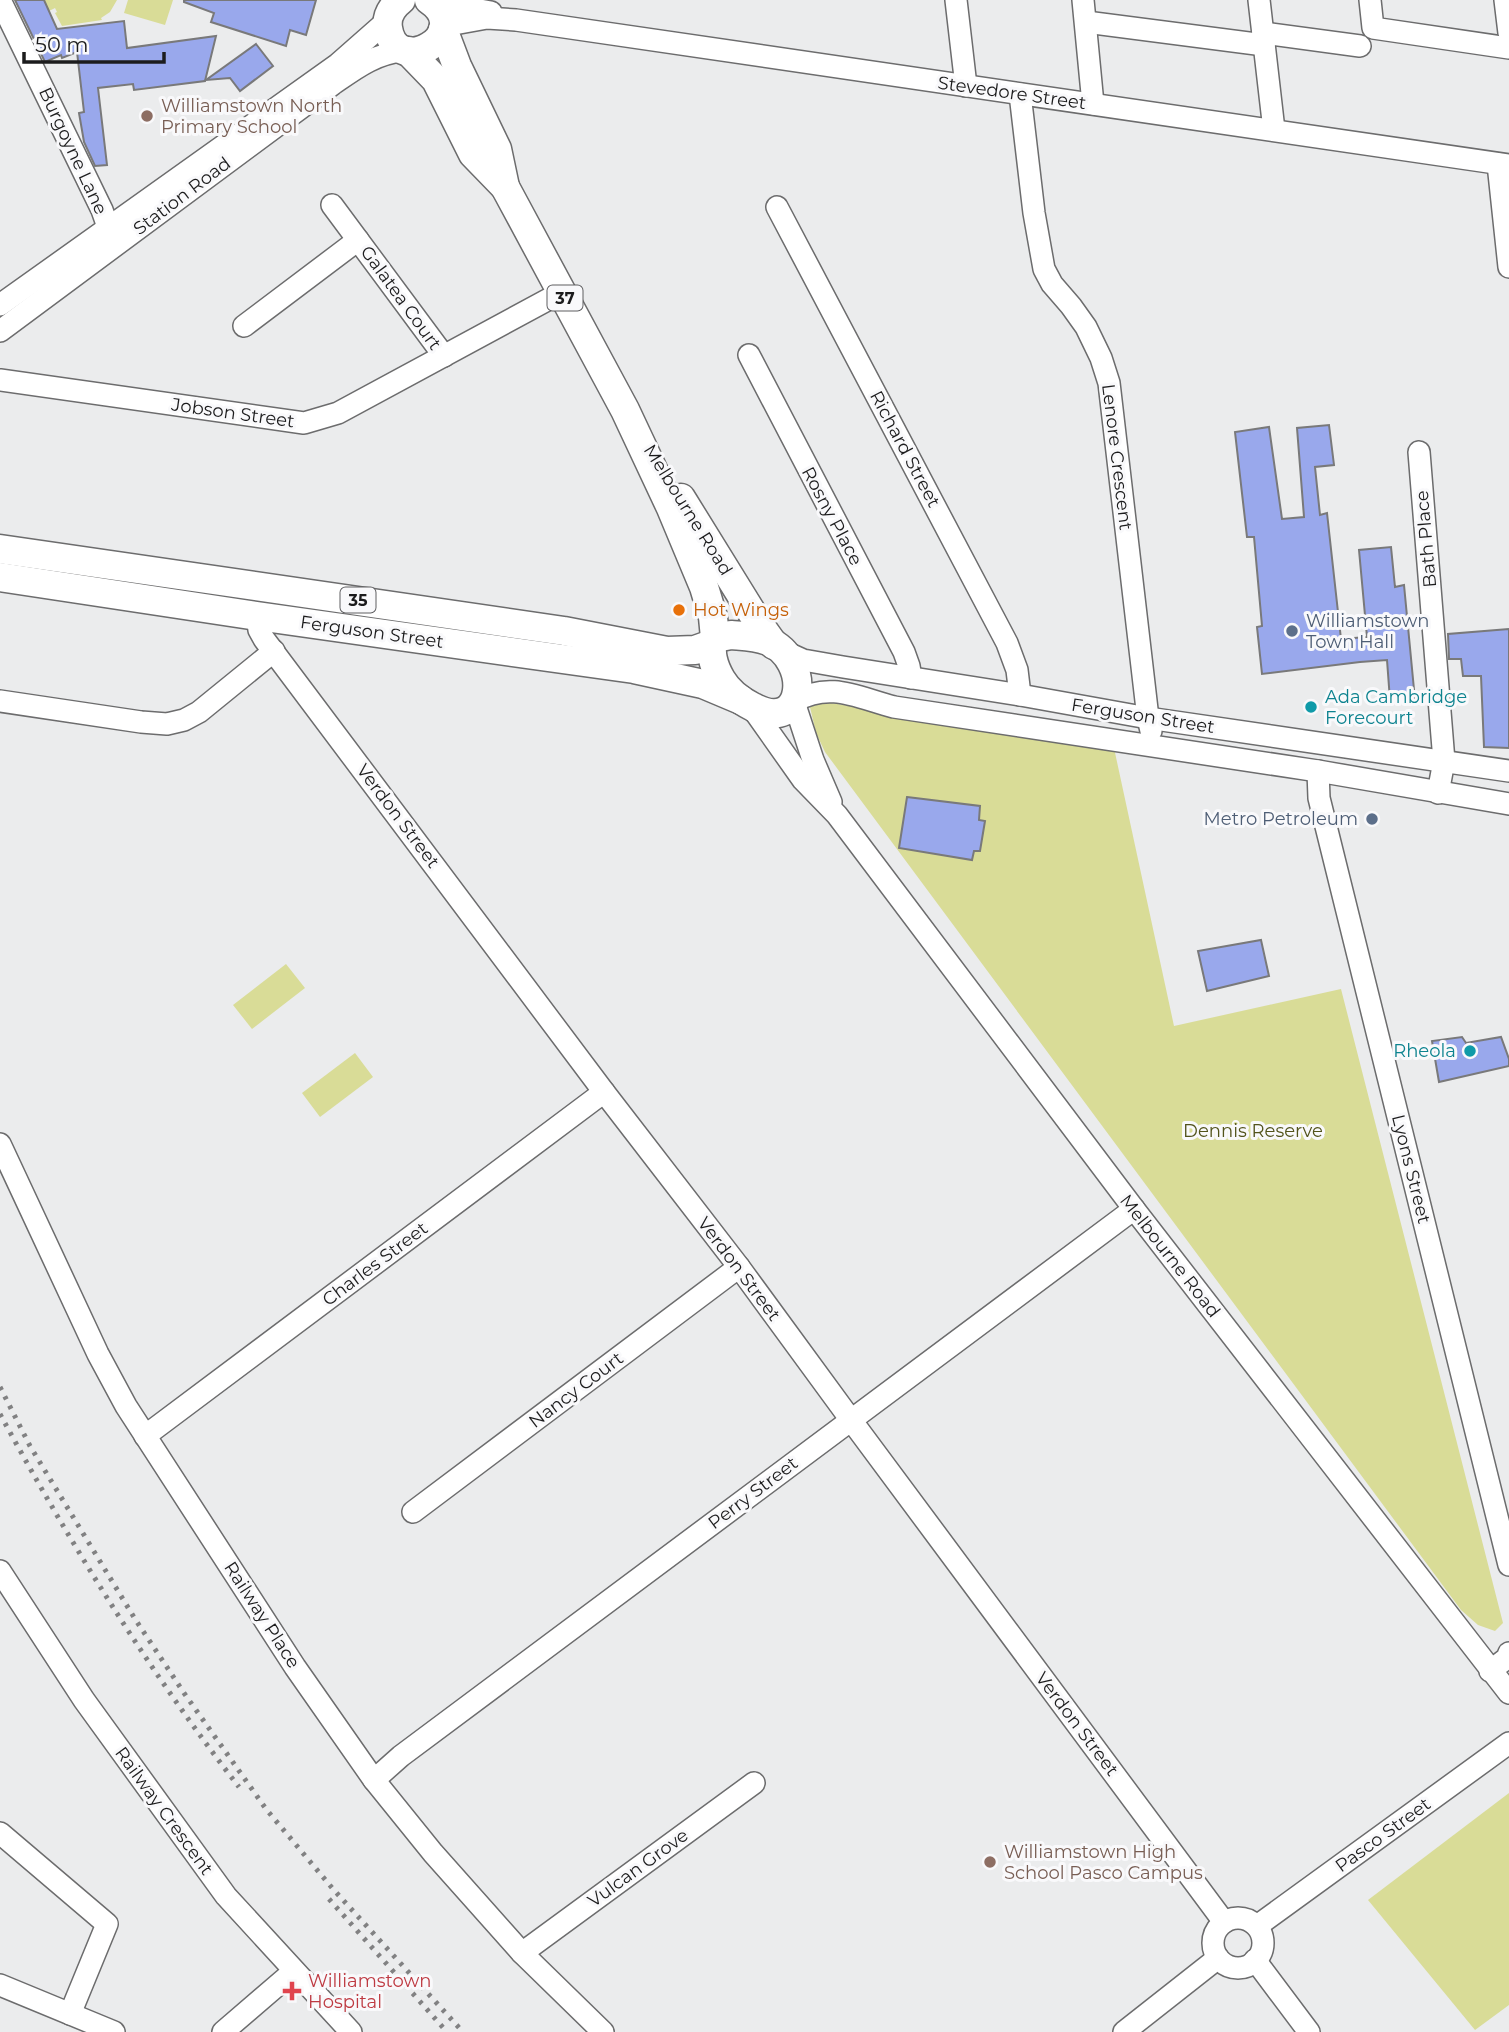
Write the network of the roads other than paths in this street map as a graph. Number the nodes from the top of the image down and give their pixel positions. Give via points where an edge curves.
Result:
1 (1, 0) edge
2 (956, 0) edge
3 (1083, 0) edge
4 (1259, 0) edge
5 (1370, 0) edge
6 (1505, 0) edge
7 (390, 9) edge
8 (437, 14) edge
9 (1086, 22) junction
10 (1509, 33) edge
11 (1263, 39) junction
12 (1360, 46) dead end
13 (1509, 48) edge
14 (406, 50) junction
15 (965, 86) junction
16 (1020, 94) junction
17 (1093, 104) junction
18 (1274, 130) junction
19 (1504, 164) edge
20 (505, 187) junction
21 (332, 205) dead end
22 (777, 207) dead end
23 (114, 235) junction
24 (358, 240) junction
25 (1509, 267) edge
26 (562, 292) junction
27 (0, 305) edge
28 (244, 326) dead end
29 (0, 331) edge
30 (749, 355) dead end
31 (444, 356) junction
32 (0, 380) edge
33 (625, 410) junction
34 (1419, 452) dead end
35 (0, 549) edge
36 (0, 577) edge
37 (261, 586) junction
38 (257, 616) junction
39 (714, 639) junction
40 (777, 647) junction
41 (274, 652) junction
42 (911, 678) junction
43 (1020, 695) junction
44 (0, 701) edge
45 (794, 701) junction
46 (746, 702) junction
47 (1148, 718) junction
48 (1167, 748) junction
49 (1444, 761) junction
50 (1318, 771) junction
51 (1509, 771) edge
52 (1438, 793) junction
53 (1509, 804) edge
54 (837, 815) junction
55 (604, 1092) junction
56 (0, 1144) edge
57 (1134, 1209) junction
58 (739, 1267) junction
59 (851, 1420) junction
60 (145, 1436) junction
61 (413, 1512) dead end
62 (1509, 1565) edge
63 (0, 1571) edge
64 (1509, 1653) edge
65 (1490, 1671) junction
66 (1509, 1693) edge
67 (1509, 1743) edge
68 (374, 1780) junction
69 (754, 1783) dead end
70 (0, 1833) edge
71 (1224, 1922) junction
72 (1257, 1926) junction
73 (522, 1953) junction
74 (1218, 1958) junction
75 (1255, 1960) junction
76 (294, 1971) junction
77 (0, 1985) edge
78 (69, 2014) junction
79 (114, 2032) edge
80 (223, 2032) edge
81 (351, 2032) edge
82 (603, 2032) edge
83 (1124, 2032) edge
84 (1309, 2032) edge

1 - 23 street, Burgoyne Lane
2 - 15 street
3 - 9 street
4 - 11 street
5 - 13 street via 1373,28
6 - 10 street
7 - 14 main road, 37 via 388,30 392,40
7 - 23 street, Station Road via 338,64
8 - 14 main road via 439,39 428,49
8 - 15 street, Stevedore Street via 516,20
8 - 20 main road, Melbourne Road / 37 via 497,149
9 - 11 street
9 - 17 street
11 - 12 street
11 - 18 street
14 - 20 main road, Melbourne Road / 37 via 436,79 473,154
14 - 23 street, Station Road via 365,61
15 - 16 street, Stevedore Street
16 - 17 street, Stevedore Street
16 - 47 street, Lenore Crescent via 1044,269 1086,327 1109,383
17 - 18 street, Stevedore Street
18 - 19 street, Stevedore Street
19 - 25 street
20 - 26 main road, Melbourne Road / 37
21 - 24 street, Galatea Court
22 - 43 street, Richard Street via 1007,643
23 - 27 street, Station Road
23 - 29 street, Station Road
24 - 28 street, Galatea Court
24 - 31 street, Galatea Court
26 - 31 street, Jobson Street
26 - 33 main road, Melbourne Road / 37
30 - 42 street, Rosny Place via 904,652
31 - 32 street, Jobson Street via 338,413 304,423
33 - 39 main road, Melbourne Road / 37 via 704,587
33 - 40 main road, Melbourne Road / 37
34 - 49 street, Bath Place via 1446,668
35 - 37 main road, Ferguson Street / 35
36 - 38 main road, Ferguson Street / 35
37 - 38 main road
37 - 39 main road, Ferguson Street / 35 via 667,651 695,650
38 - 41 street, Verdon Street
38 - 46 main road, Ferguson Street / 35 via 634,669 703,684
39 - 40 main road, 35 via 746,636
39 - 46 main road via 712,653 719,676
40 - 42 street, Ferguson Street / 35 via 814,662
40 - 45 main road via 795,669 798,688
41 - 44 street via 199,712 167,724
41 - 55 street, Verdon Street
42 - 43 street, Ferguson Street / 35
43 - 47 street, Ferguson Street / 35
45 - 46 main road, 35 via 776,714
45 - 48 street, Ferguson Street / 35 via 834,691 894,707
45 - 54 street, Melbourne Road via 817,772
46 - 54 street, Melbourne Road via 803,780
47 - 48 street, Lenore Crescent via 1154,735
47 - 49 street, Ferguson Street / 35
48 - 50 street, Ferguson Street / 35
49 - 51 street, Ferguson Street / 35
49 - 52 street, Bath Place
50 - 52 street, Ferguson Street / 35
50 - 62 street, Lyons Street via 1319,798
52 - 53 street, Ferguson Street / 35
54 - 57 street, Melbourne Road
55 - 58 street, Verdon Street
55 - 60 street, Charles Street
56 - 60 street, Railway Place via 99,1354
57 - 59 street, Perry Street
57 - 65 street, Melbourne Road
58 - 59 street, Verdon Street
58 - 61 street, Nancy Court
59 - 68 street, Perry Street
59 - 71 street, Verdon Street
60 - 68 street, Railway Place
63 - 76 street, Railway Crescent via 161,1808 232,1904
64 - 65 street
65 - 66 street, Melbourne Road
67 - 72 street, Pasco Street
68 - 73 street, Railway Place
69 - 73 street, Vulcan Grove
70 - 78 street via 107,1924
71 - 72 street via 1241,1918
71 - 74 street via 1214,1936
72 - 75 street via 1263,1944
73 - 82 street, Railway Place
74 - 75 street via 1239,1967
74 - 83 street
75 - 84 street
76 - 80 street
76 - 81 street, Railway Crescent
77 - 78 street
78 - 79 street

